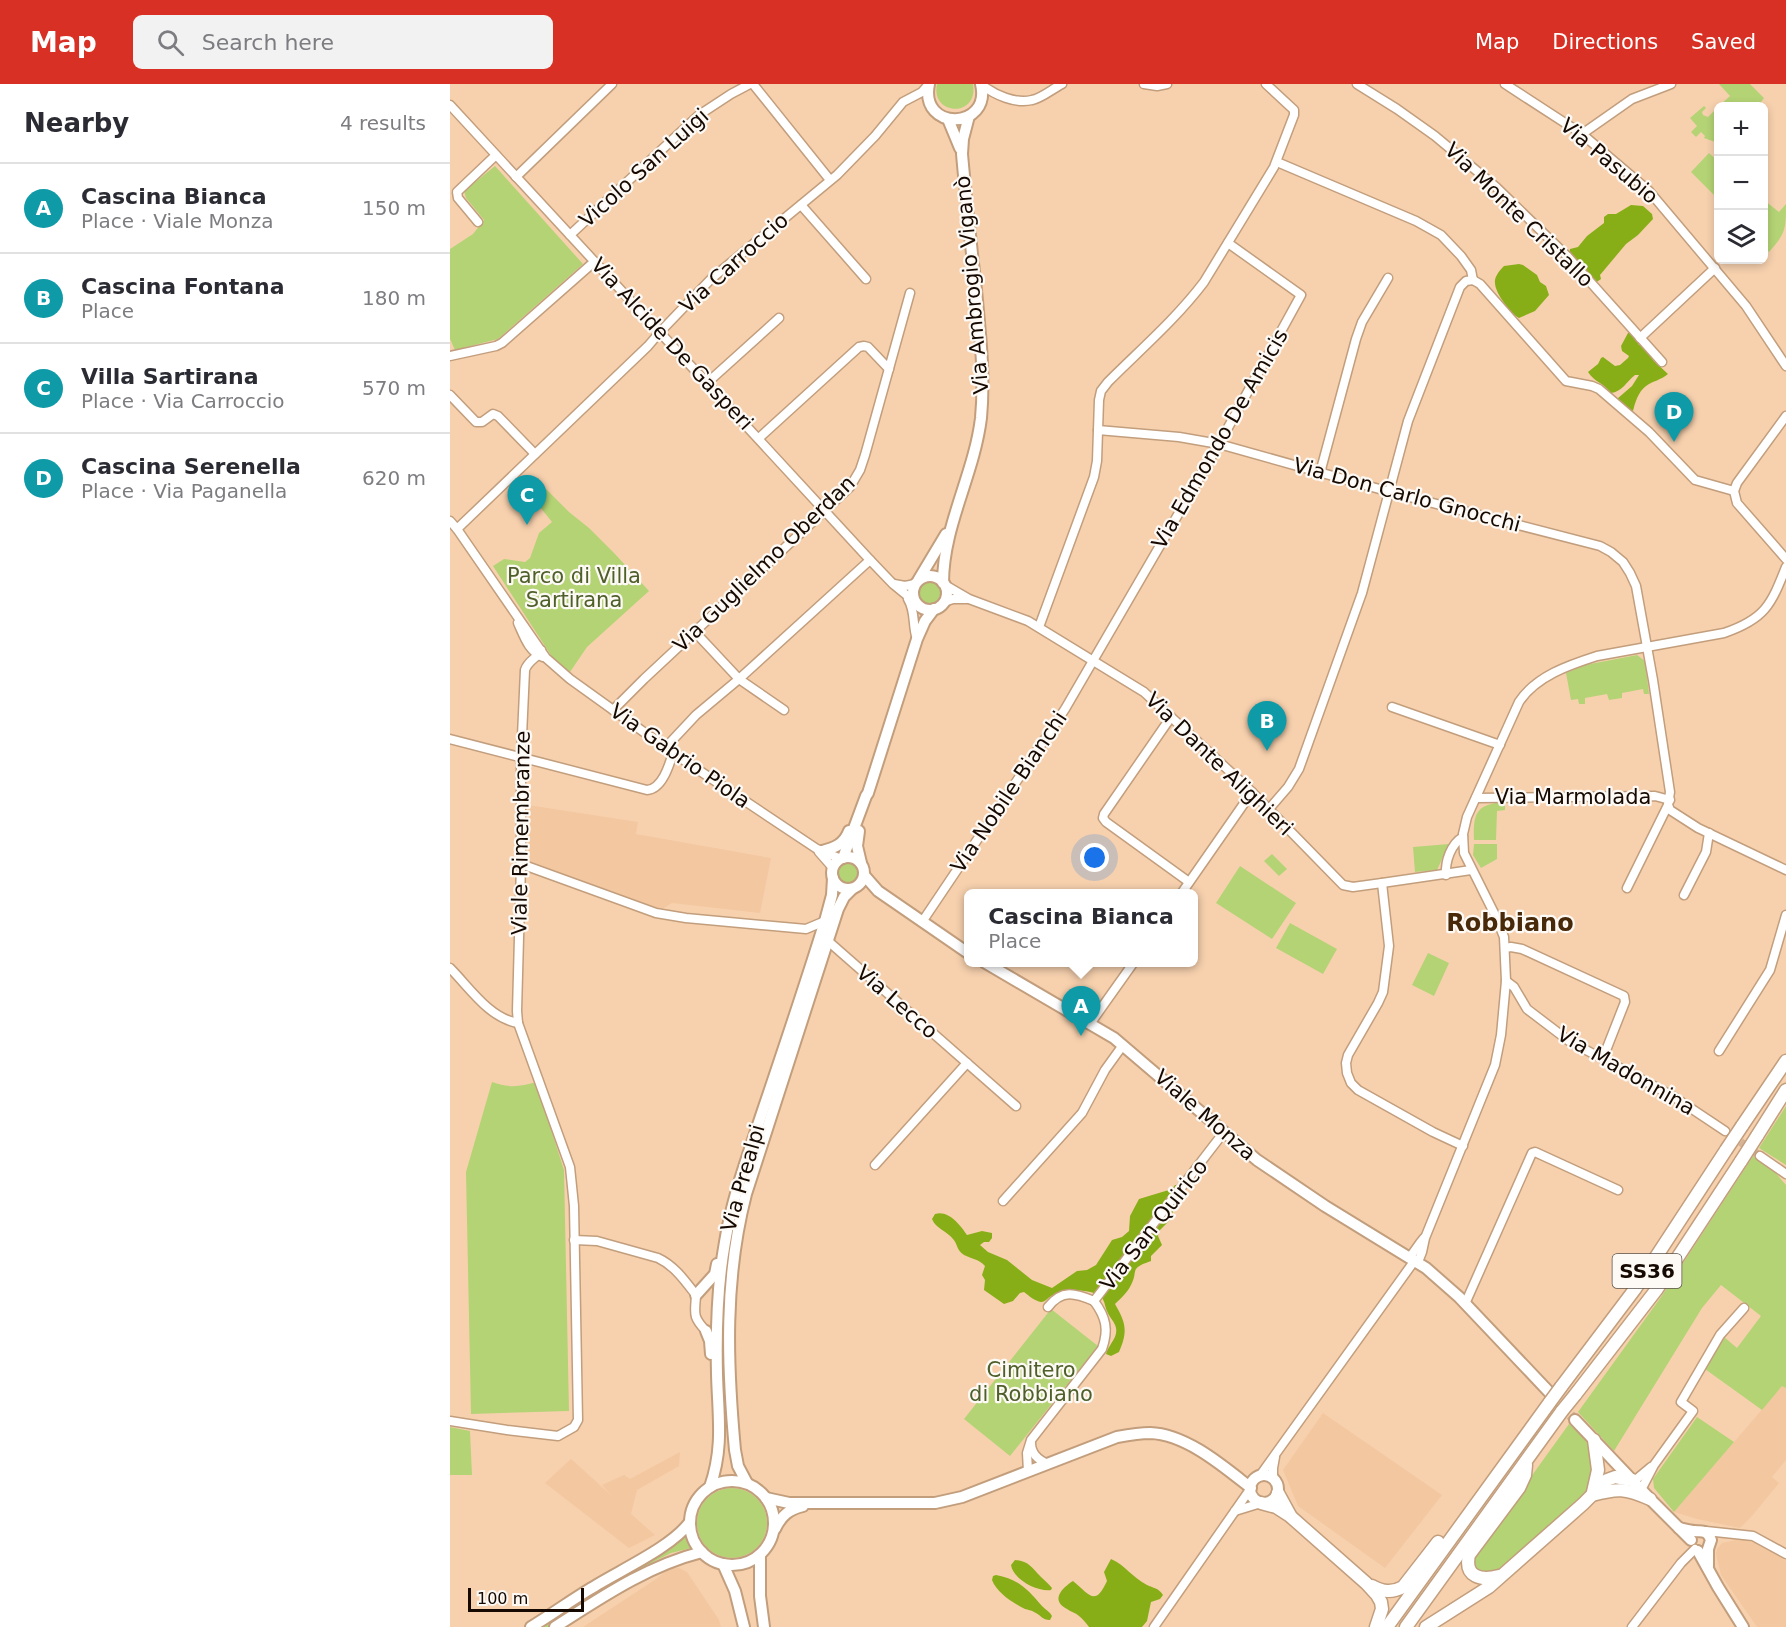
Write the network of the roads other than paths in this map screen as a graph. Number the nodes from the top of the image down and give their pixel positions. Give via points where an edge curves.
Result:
1 (612, 84) edge
2 (751, 84) edge
3 (929, 84) edge
4 (1062, 84) edge
5 (1144, 84) edge
6 (1167, 84) edge
7 (1266, 84) edge
8 (1357, 84) edge
9 (1505, 84) edge
10 (1671, 84) edge
11 (982, 85) edge
12 (1006, 98) junction
13 (907, 99) junction
14 (930, 103) junction
15 (981, 104) junction
16 (450, 105) edge
17 (969, 116) junction
18 (948, 119) junction
19 (1582, 134) junction
20 (962, 154) junction
21 (496, 155) junction
22 (1276, 162) junction
23 (516, 177) junction
24 (830, 180) junction
25 (801, 205) junction
26 (478, 222) dead end
27 (570, 235) junction
28 (1228, 243) junction
29 (594, 262) junction
30 (1714, 268) junction
31 (1388, 278) dead end
32 (866, 279) dead end
33 (1473, 280) junction
34 (910, 293) dead end
35 (778, 318) dead end
36 (660, 332) junction
37 (1640, 338) junction
38 (450, 356) edge
39 (1662, 362) dead end
40 (1786, 366) edge
41 (889, 369) junction
42 (707, 383) junction
43 (450, 395) edge
44 (1786, 416) edge
45 (1098, 430) junction
46 (759, 438) junction
47 (1219, 444) junction
48 (535, 454) junction
49 (1320, 472) junction
50 (1734, 491) junction
51 (1390, 492) junction
52 (825, 510) junction
53 (450, 521) edge
54 (953, 521) junction
55 (458, 529) junction
56 (1786, 559) edge
57 (870, 560) junction
58 (1786, 567) edge
59 (917, 581) junction
60 (1783, 582) edge
61 (893, 584) junction
62 (944, 584) junction
63 (905, 594) junction
64 (969, 599) junction
65 (944, 602) junction
66 (918, 604) junction
67 (934, 609) junction
68 (1038, 627) junction
69 (695, 632) junction
70 (917, 639) junction
71 (1647, 647) junction
72 (539, 652) junction
73 (1093, 661) junction
74 (739, 679) junction
75 (1392, 707) dead end
76 (614, 710) junction
77 (784, 710) dead end
78 (1171, 717) junction
79 (450, 740) edge
80 (1500, 745) junction
81 (670, 750) junction
82 (521, 758) junction
83 (1252, 792) junction
84 (866, 798) junction
85 (1476, 798) junction
86 (1669, 802) junction
87 (1269, 809) junction
88 (1709, 833) junction
89 (1463, 837) junction
90 (819, 850) junction
91 (842, 858) junction
92 (861, 863) junction
93 (521, 864) junction
94 (1472, 870) junction
95 (1786, 870) edge
96 (833, 873) junction
97 (864, 875) junction
98 (1446, 875) junction
99 (1189, 882) junction
100 (1382, 884) junction
101 (854, 888) junction
102 (1627, 888) dead end
103 (1184, 889) edge
104 (878, 891) junction
105 (1684, 895) dead end
106 (1786, 915) edge
107 (825, 921) junction
108 (922, 922) junction
109 (806, 929) junction
110 (824, 940) junction
111 (1505, 948) junction
112 (964, 950) edge
113 (991, 967) edge
114 (1131, 967) edge
115 (450, 968) edge
116 (1506, 981) junction
117 (518, 1023) junction
118 (1090, 1024) junction
119 (1122, 1045) junction
120 (1719, 1051) dead end
121 (1603, 1058) junction
122 (1786, 1060) edge
123 (967, 1063) junction
124 (1786, 1090) edge
125 (1016, 1106) dead end
126 (1725, 1131) tunnel mouth
127 (1224, 1132) junction
128 (1463, 1146) junction
129 (1760, 1156) tunnel mouth
130 (875, 1165) dead end
131 (1786, 1174) edge
132 (1618, 1190) dead end
133 (1003, 1201) dead end
134 (574, 1240) junction
135 (724, 1244) junction
136 (1417, 1262) junction
137 (696, 1295) junction
138 (1094, 1301) junction
139 (1465, 1304) junction
140 (1048, 1307) dead end
141 (1744, 1308) dead end
142 (706, 1331) joint
143 (717, 1373) junction
144 (1554, 1394) junction
145 (1575, 1420) tunnel mouth
146 (450, 1421) edge
147 (1031, 1440) junction
148 (1594, 1440) junction
149 (1276, 1454) junction
150 (1526, 1461) junction
151 (1048, 1464) junction
152 (1028, 1471) junction
153 (1273, 1478) junction
154 (1254, 1482) junction
155 (747, 1483) junction
156 (1633, 1483) junction
157 (710, 1487) junction
158 (1612, 1490) junction
159 (1278, 1493) junction
160 (1592, 1495) junction
161 (766, 1498) junction
162 (814, 1503) junction
163 (1261, 1503) junction
164 (1235, 1511) junction
165 (1290, 1516) junction
166 (690, 1522) junction
167 (1462, 1522) junction
168 (773, 1532) junction
169 (1699, 1542) junction
170 (702, 1552) junction
171 (1786, 1554) edge
172 (760, 1555) junction
173 (723, 1564) junction
174 (1500, 1576) junction
175 (1366, 1583) junction
176 (531, 1627) edge
177 (555, 1627) edge
178 (744, 1627) edge
179 (764, 1627) edge
180 (1154, 1627) edge
181 (1376, 1627) edge
182 (1387, 1627) edge
183 (1406, 1627) edge
184 (1426, 1627) edge
185 (1632, 1627) edge
186 (1743, 1627) edge

1 - 23 street
2 - 24 street
2 - 27 street, Vicolo San Luigi via 699,115
3 - 13 street, Via Carroccio
3 - 14 main road
4 - 12 street via 1032,100
5 - 6 street
7 - 22 street via 1294,110
8 - 37 street, Via Monte Cristallo via 1435,136 1496,187 1568,256
9 - 19 street, Via Pasubio
10 - 19 street via 1632,99
11 - 12 street
11 - 15 main road
12 - 15 street via 993,98
13 - 14 street
13 - 24 street, Via Carroccio
14 - 18 main road, Via Ambrogio Viganò via 940,116
15 - 17 main road
16 - 21 street, Via Alcide De Gasperi
17 - 18 main road
17 - 20 main road, Via Ambrogio Viganò
18 - 20 main road, Via Ambrogio Viganò
19 - 30 street, Via Pasubio via 1649,191
20 - 54 main road, Via Ambrogio Viganò via 983,377 978,436
21 - 23 street, Via Alcide De Gasperi
21 - 26 street via 457,192
22 - 28 street
22 - 33 street via 1441,235 1471,270
23 - 27 street, Via Alcide De Gasperi
24 - 25 street, Via Carroccio
25 - 32 street
25 - 36 street, Via Carroccio via 711,279
27 - 29 street, Via Alcide De Gasperi
28 - 45 street via 1183,309 1104,386 1099,400
28 - 47 street, Via Edmondo De Amicis via 1301,295
29 - 36 street, Via Alcide De Gasperi
29 - 38 street via 502,343
30 - 37 street
30 - 40 street, Via Pasubio via 1752,313
31 - 49 street via 1356,339
33 - 50 street via 1566,381 1599,389 1649,432 1695,480
33 - 51 street via 1460,286 1408,421
34 - 41 street, Via Guglielmo Oberdan
35 - 42 street
36 - 42 street, Via Alcide De Gasperi
36 - 48 street, Via Carroccio
37 - 39 street, Via Monte Cristallo
41 - 46 street via 868,347 859,347
41 - 52 street, Via Guglielmo Oberdan via 860,470 850,486
42 - 46 street, Via Alcide De Gasperi
43 - 48 street via 476,422 493,414 498,416
44 - 50 street
45 - 47 street, Via Don Carlo Gnocchi
45 - 68 street via 1094,477
46 - 52 street, Via Alcide De Gasperi
47 - 49 street, Via Don Carlo Gnocchi
47 - 73 street, Via Edmondo De Amicis
48 - 55 street, Via Carroccio
49 - 51 street, Via Don Carlo Gnocchi
50 - 56 street via 1737,503
51 - 71 street, Via Don Carlo Gnocchi via 1611,552 1633,579
51 - 87 street via 1362,593 1299,769
52 - 57 street, Via Alcide De Gasperi
52 - 69 street, Via Guglielmo Oberdan
53 - 55 street
54 - 59 main road, Via Ambrogio Viganò
54 - 62 main road, Via Ambrogio Viganò
55 - 72 street
57 - 61 street, Via Alcide De Gasperi
57 - 74 street
58 - 60 street
59 - 61 street via 905,586
59 - 62 main road via 935,576
59 - 66 main road via 913,593
60 - 71 street via 1765,610 1742,626
61 - 63 street, Via Alcide De Gasperi
62 - 64 street, Via Dante Alighieri
62 - 65 main road
63 - 66 street, Via Alcide De Gasperi
63 - 70 street via 912,607
64 - 65 street, Via Dante Alighieri
64 - 68 street, Via Dante Alighieri
65 - 67 main road
66 - 67 main road
66 - 70 main road via 921,618
67 - 70 main road
68 - 73 street, Via Dante Alighieri
69 - 74 street
69 - 76 street, Via Guglielmo Oberdan
70 - 84 main road
71 - 80 street via 1597,656 1563,668 1536,684 1525,693
71 - 86 street, Via Don Carlo Gnocchi
72 - 76 street, Via Gabrio Piola via 570,680
72 - 82 street, Viale Rimembranze via 525,670
73 - 78 street, Via Dante Alighieri via 1144,692
73 - 108 street, Via Nobile Bianchi
74 - 77 street
74 - 81 street via 696,715
75 - 80 street
76 - 81 street, Via Gabrio Piola
78 - 83 street, Via Dante Alighieri
78 - 99 street via 1103,818
79 - 82 street
80 - 85 street
81 - 82 street via 662,779 655,788 646,790
81 - 90 street, Via Gabrio Piola
82 - 93 street, Viale Rimembranze
83 - 87 street, Via Dante Alighieri
83 - 99 street
84 - 90 main road via 858,807 846,839 837,846
84 - 91 main road
84 - 92 main road via 870,797 857,837
85 - 86 street, Via Marmolada via 1655,796
85 - 89 street
86 - 88 street via 1673,813
86 - 102 street
87 - 100 street, Via Dante Alighieri via 1340,883 1353,887
88 - 95 street
88 - 105 street via 1707,849
89 - 94 street via 1464,853
89 - 98 street via 1449,856
90 - 91 street, Via Gabrio Piola
90 - 96 street, Via Gabrio Piola
91 - 92 main road via 852,857
91 - 96 main road
92 - 97 main road
93 - 109 street via 656,913
93 - 117 street, Viale Rimembranze
94 - 98 street, Via Dante Alighieri
94 - 111 street via 1496,916
96 - 101 main road via 840,887
96 - 107 main road, Via Prealpi
97 - 101 main road
97 - 104 main road
98 - 100 street, Via Dante Alighieri
99 - 103 street
100 - 128 street via 1389,946 1383,992 1349,1052 1347,1073 1358,1090
101 - 104 main road
101 - 110 main road, Via Prealpi via 841,902
104 - 108 main road
106 - 120 street via 1770,970
107 - 109 street
107 - 110 main road, Via Prealpi
108 - 112 main road
109 - 110 street, Via Lecco
110 - 123 street, Via Lecco
110 - 135 main road, Via Prealpi via 742,1171
110 - 155 main road, Via Prealpi via 737,1229 729,1303 729,1384 735,1450
111 - 116 street
111 - 121 street via 1539,956 1622,994 1625,999
113 - 118 main road, Viale Monza
114 - 118 street
115 - 117 street via 495,1015
116 - 121 street, Via Madonnina via 1527,1009 1569,1041
116 - 128 street via 1497,1059
117 - 134 street, Viale Rimembranze via 570,1167
118 - 119 main road, Viale Monza
119 - 127 main road, Viale Monza
119 - 133 street via 1083,1113
121 - 126 street, Via Madonnina via 1671,1095
122 - 144 highway, SS36, bridge via 1635,1289
123 - 125 street, Via Lecco
123 - 130 street
124 - 150 highway, SS36, bridge via 1657,1289
127 - 136 main road, Viale Monza via 1257,1160 1325,1206
127 - 138 street, Via San Quirico
128 - 136 street via 1420,1243
129 - 131 street
132 - 139 street via 1532,1153
134 - 137 street via 597,1241 658,1258 671,1266
134 - 146 street, Viale Rimembranze via 578,1420 574,1427 558,1436
135 - 137 main road via 715,1274
135 - 143 main road, Via Prealpi
136 - 139 main road, Viale Monza
136 - 149 street
137 - 142 street via 695,1316
138 - 140 street via 1067,1294
138 - 147 street, Via San Quirico via 1107,1324 1102,1349
139 - 144 main road, Viale Monza
141 - 156 street via 1720,1335 1681,1402 1693,1411 1654,1465
142 - 143 main road
143 - 157 main road, Via Prealpi via 720,1449
144 - 167 highway, SS36
145 - 148 main road
147 - 151 street via 1034,1454
147 - 152 street
148 - 156 main road
148 - 160 highway via 1598,1470
149 - 153 street
149 - 154 street
150 - 174 highway via 1519,1488 1467,1562 1475,1576
150 - 183 highway, SS36
151 - 152 main road
151 - 154 main road via 1117,1437 1151,1433 1188,1443 1236,1476
152 - 162 main road via 962,1497 935,1503
153 - 154 main road via 1266,1476
153 - 159 main road
154 - 163 main road via 1252,1496
154 - 164 street
155 - 157 main road via 728,1481
155 - 161 main road
156 - 158 highway
156 - 158 highway via 1631,1492
156 - 160 highway via 1615,1477
156 - 169 main road via 1678,1528
157 - 166 main road via 694,1505
158 - 160 highway
159 - 163 main road via 1271,1501
159 - 165 highway
160 - 174 highway
161 - 162 main road
161 - 168 main road via 773,1514
162 - 168 main road via 786,1512
163 - 164 street
163 - 165 highway
164 - 180 street
165 - 175 highway
166 - 170 main road via 693,1538
166 - 176 main road via 664,1545
167 - 175 highway via 1444,1534 1403,1587 1383,1591
167 - 182 highway, SS36
168 - 172 main road
169 - 171 street via 1727,1534 1753,1536
169 - 185 street
169 - 186 main road via 1708,1568
170 - 173 main road
170 - 177 main road via 656,1567
172 - 173 main road via 749,1562
172 - 179 main road
173 - 178 main road
174 - 184 highway
175 - 181 highway via 1381,1602

